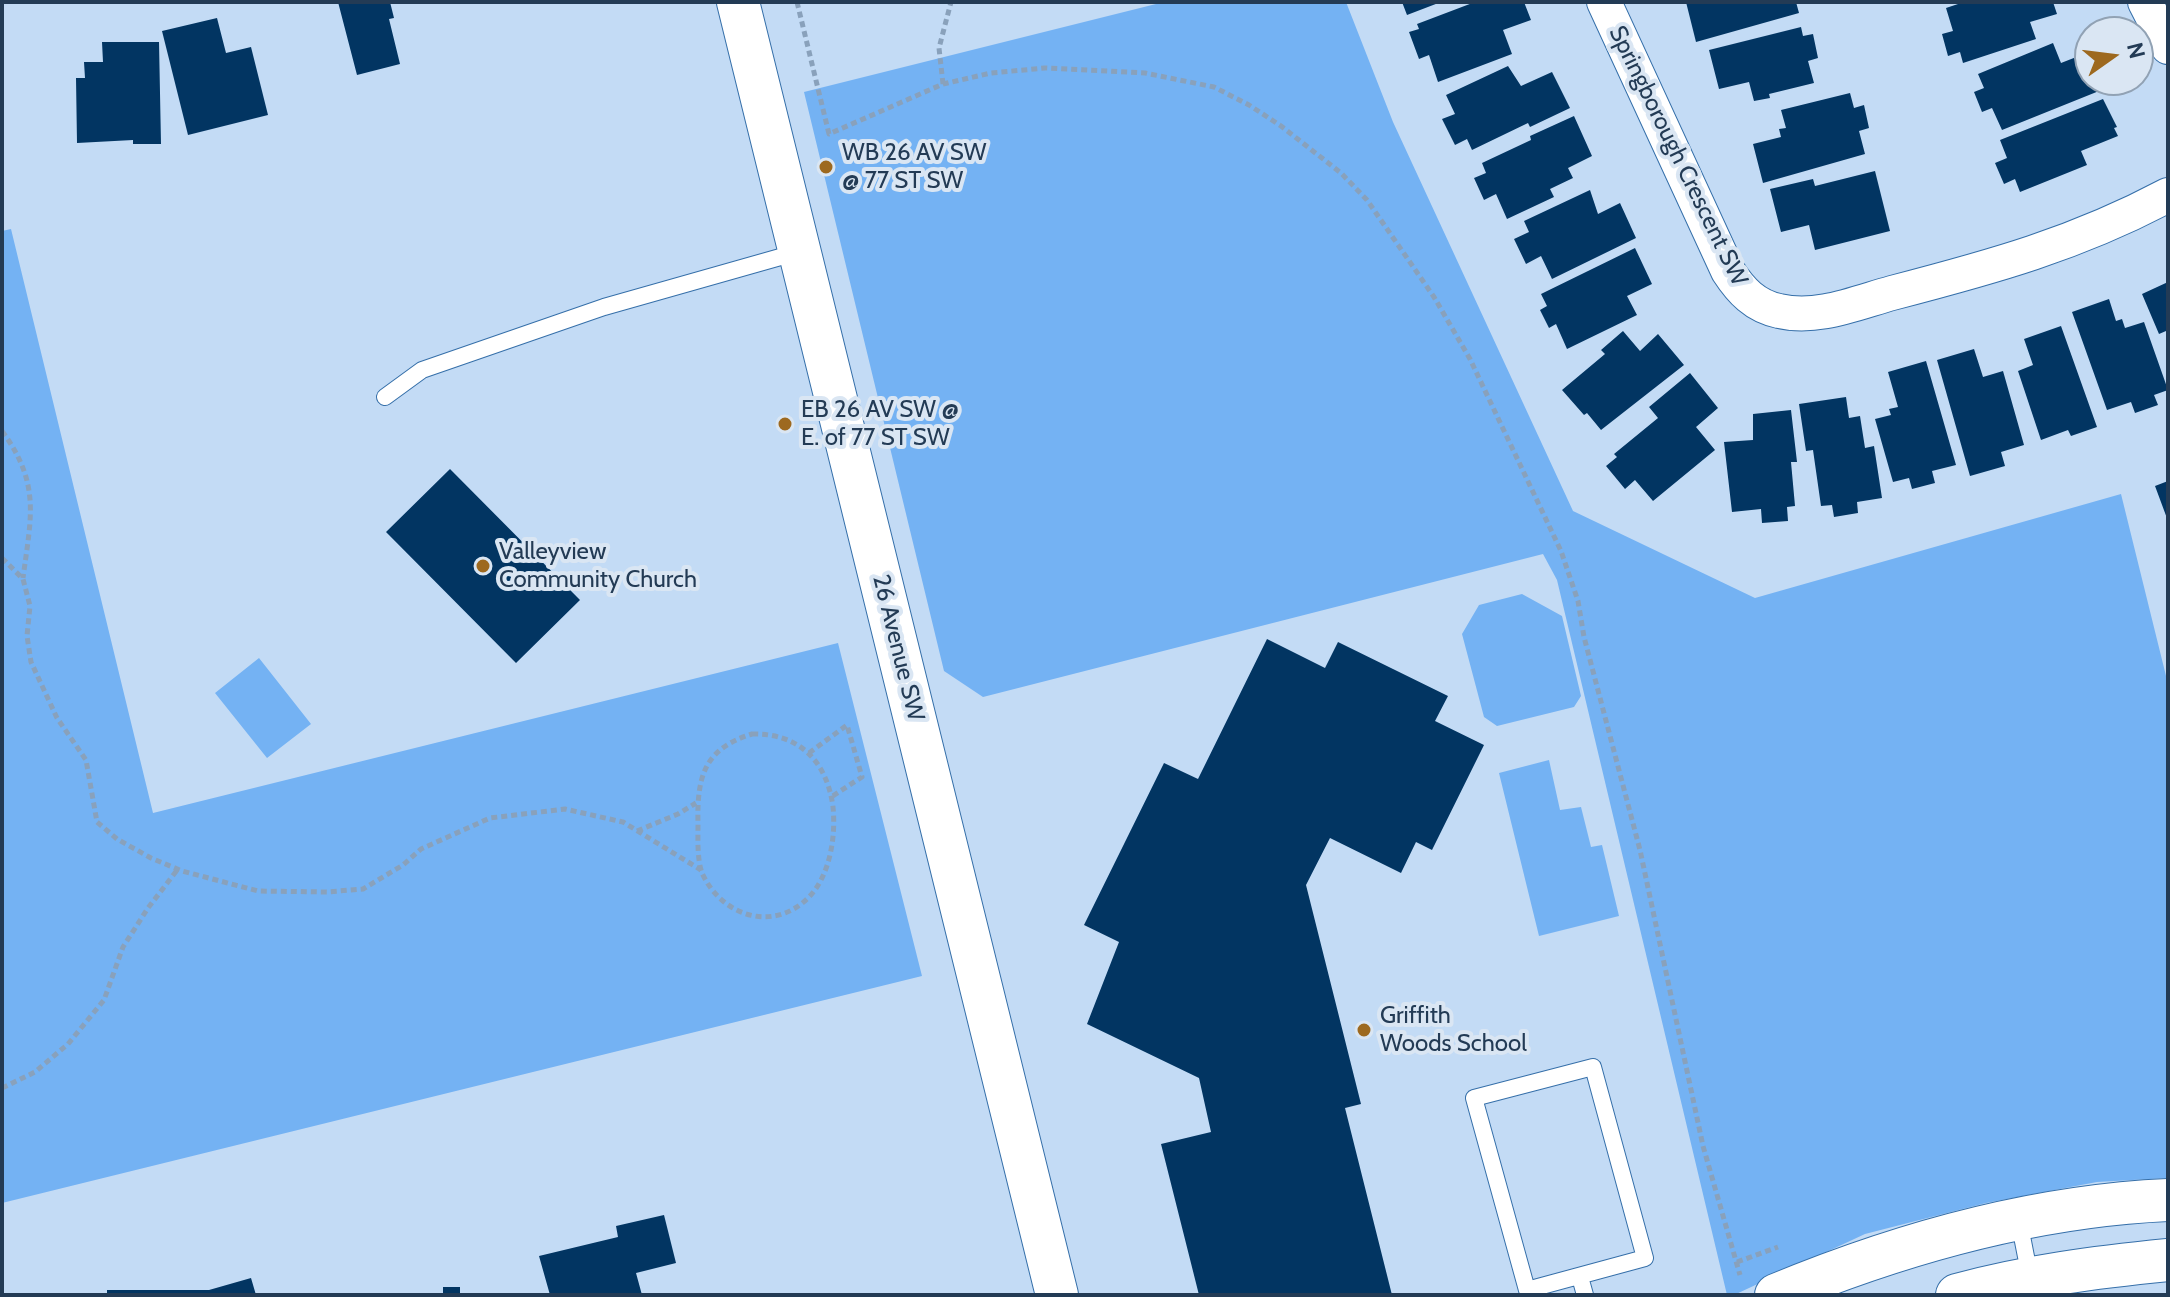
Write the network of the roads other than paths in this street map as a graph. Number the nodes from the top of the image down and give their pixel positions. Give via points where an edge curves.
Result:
1 (738, 2) edge
2 (1604, 2) edge
3 (2145, 2) edge
4 (2168, 47) edge
5 (2168, 195) edge
6 (800, 251) junction
7 (385, 397) dead end
8 (2168, 1200) edge
9 (2019, 1219) junction
10 (2168, 1260) edge
11 (1580, 1277) junction
12 (2030, 1278) junction
13 (1759, 1289) edge
14 (1057, 1295) edge
15 (1585, 1295) edge
16 (1957, 1295) edge

1 - 6 street, 26 Avenue SW
2 - 5 street, Springborough Crescent SW via 1728,271 1744,295 1765,307 1814,314 2007,263 2111,224
3 - 4 street
6 - 7 lane via 604,307 422,370
6 - 14 street, 26 Avenue SW
8 - 9 street
9 - 12 lane
9 - 13 street
10 - 12 street
11 - 11 lane via 1645,1258 1593,1067 1474,1098 1527,1290
11 - 15 lane
12 - 16 street

